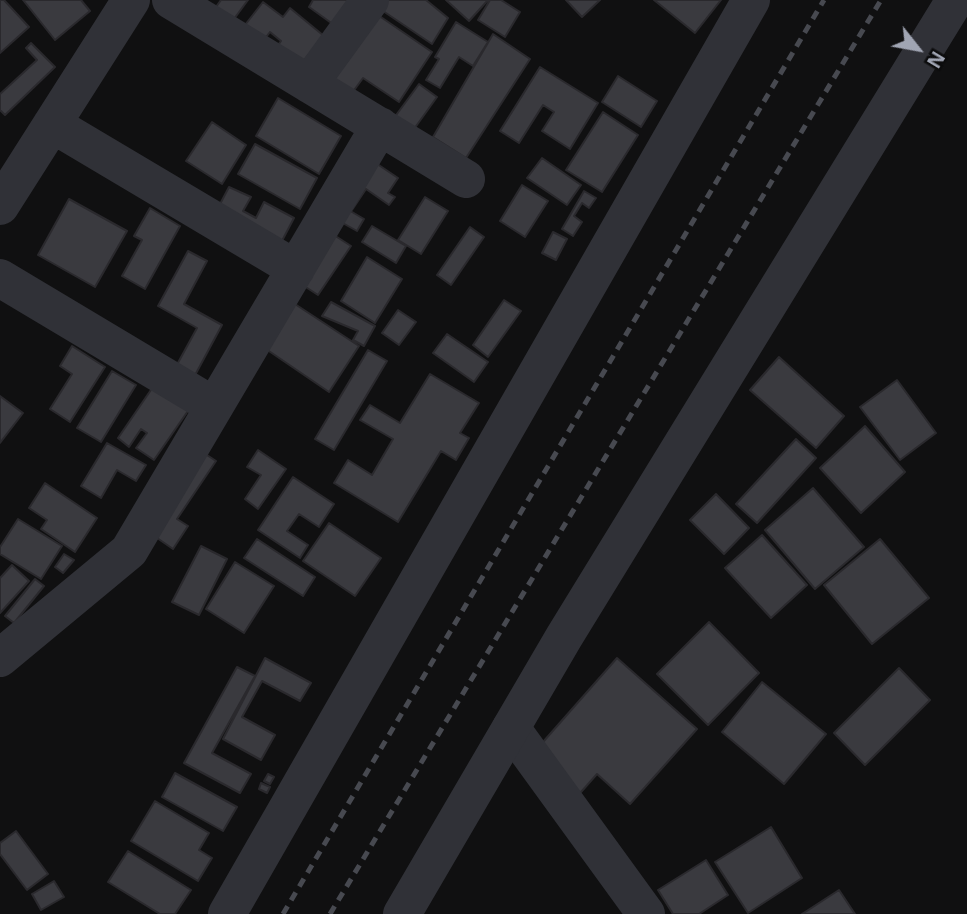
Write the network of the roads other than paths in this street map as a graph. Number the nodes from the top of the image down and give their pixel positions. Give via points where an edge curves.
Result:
1 (131, 0) edge
2 (172, 0) edge
3 (370, 0) edge
4 (751, 0) edge
5 (955, 0) edge
6 (309, 84) junction
7 (52, 124) junction
8 (380, 127) junction
9 (466, 179) dead end
10 (0, 206) edge
11 (296, 269) junction
12 (0, 278) edge
13 (214, 406) junction
14 (0, 658) edge
15 (511, 728) junction
16 (227, 914) edge
17 (401, 914) edge
18 (646, 914) edge

1 - 7 street
2 - 6 street
3 - 6 street
4 - 16 street
5 - 15 street
6 - 8 street
7 - 10 street
7 - 11 street
8 - 9 street
8 - 11 street
11 - 13 street
12 - 13 street
13 - 14 street via 129,551
15 - 17 street
15 - 18 street

